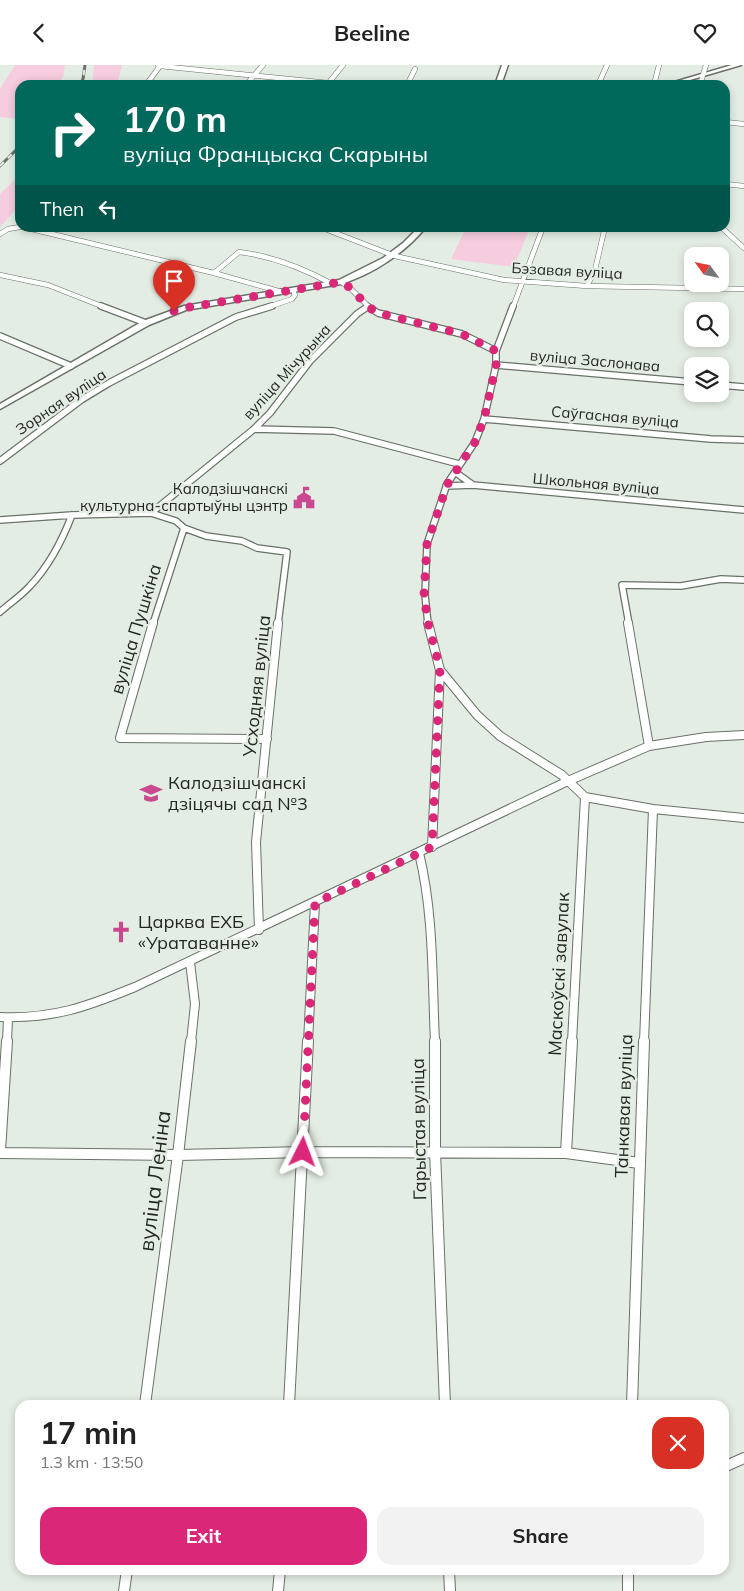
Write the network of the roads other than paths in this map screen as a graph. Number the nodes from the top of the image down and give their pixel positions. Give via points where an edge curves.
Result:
1 (263, 65) edge
2 (343, 65) edge
3 (505, 65) edge
4 (607, 65) edge
5 (660, 65) edge
6 (706, 65) edge
7 (738, 65) edge
8 (159, 66) edge
9 (415, 69) dead end
10 (255, 75) junction
11 (703, 75) junction
12 (149, 80) edge
13 (250, 80) edge
14 (296, 80) edge
15 (331, 80) edge
16 (409, 80) edge
17 (500, 80) edge
18 (600, 80) edge
19 (656, 80) edge
20 (685, 80) edge
21 (702, 80) edge
22 (730, 123) edge
23 (744, 124) edge
24 (730, 185) edge
25 (744, 186) edge
26 (15, 228) edge
27 (43, 232) edge
28 (333, 232) edge
29 (417, 232) edge
30 (541, 232) edge
31 (604, 232) edge
32 (726, 232) edge
33 (0, 234) edge
34 (744, 248) edge
35 (392, 255) junction
36 (214, 273) junction
37 (0, 275) edge
38 (341, 282) junction
39 (522, 282) junction
40 (332, 284) junction
41 (586, 286) junction
42 (744, 289) edge
43 (292, 290) junction
44 (282, 292) junction
45 (367, 307) junction
46 (146, 323) junction
47 (0, 336) edge
48 (496, 351) junction
49 (496, 365) junction
50 (71, 366) junction
51 (684, 381) edge
52 (729, 386) edge
53 (744, 387) edge
54 (0, 407) edge
55 (484, 419) junction
56 (254, 429) junction
57 (744, 440) edge
58 (0, 461) edge
59 (459, 464) junction
60 (455, 472) junction
61 (473, 485) junction
62 (446, 486) junction
63 (744, 510) edge
64 (151, 513) junction
65 (72, 515) junction
66 (0, 520) edge
67 (184, 528) junction
68 (744, 580) edge
69 (0, 612) edge
70 (440, 669) junction
71 (744, 735) edge
72 (267, 739) junction
73 (649, 746) junction
74 (568, 781) junction
75 (585, 797) junction
76 (653, 809) junction
77 (744, 819) edge
78 (432, 847) junction
79 (420, 853) junction
80 (315, 903) junction
81 (259, 929) junction
82 (190, 962) junction
83 (4, 1017) edge
84 (435, 1151) junction
85 (0, 1152) edge
86 (303, 1152) junction
87 (566, 1153) junction
88 (178, 1155) junction
89 (639, 1163) junction
90 (146, 1400) edge
91 (289, 1400) edge
92 (445, 1400) edge
93 (632, 1400) edge
94 (744, 1458) edge
95 (729, 1465) edge
96 (126, 1575) edge
97 (280, 1575) edge
98 (449, 1575) edge
99 (628, 1575) edge
100 (124, 1591) edge
101 (278, 1591) edge
102 (450, 1591) edge
103 (628, 1591) edge

1 - 10 street
2 - 15 street
3 - 17 main road
4 - 18 street
5 - 19 street
6 - 11 street
7 - 11 main road
8 - 10 street
8 - 12 street
9 - 16 street
10 - 13 street
10 - 14 street
11 - 20 main road
11 - 21 street
22 - 23 street
24 - 25 street
26 - 33 street
27 - 36 street
28 - 35 street, Бэзавая вуліца
29 - 35 main road
30 - 39 street
31 - 41 street via 595,270
32 - 34 street
35 - 38 main road
35 - 39 street, Бэзавая вуліца
36 - 40 street via 239,252 251,253 317,275
36 - 44 street
37 - 46 street via 48,285
38 - 40 main road
38 - 45 street via 350,287
39 - 41 street, Бэзавая вуліца
39 - 48 street
40 - 43 main road
41 - 42 street, Бэзавая вуліца
43 - 44 main road
43 - 58 street, Зорная вуліца via 296,295 292,299 236,317 103,387
44 - 46 main road via 184,308
45 - 48 street via 394,318 462,334
45 - 56 street, вуліца Мічурына via 310,361
46 - 50 main road
47 - 50 street, Зорная вуліца
48 - 49 street
49 - 51 street, вуліца Заслонава
49 - 55 street
50 - 54 main road
52 - 53 street
55 - 57 street, Саўгасная вуліца
55 - 59 street via 475,442
56 - 59 street via 334,431
56 - 64 street, вуліца Мічурына
59 - 60 street
60 - 61 street
60 - 62 street
61 - 62 street, Школьная вуліца
61 - 63 street, Школьная вуліца
62 - 70 street via 427,544 424,595
64 - 65 street
64 - 67 street via 176,521
65 - 66 street
65 - 69 street via 54,554 29,587
67 - 72 street, Усходняя вуліца via 206,536 242,541 257,548 287,552
67 - 72 street, вуліца Пушкіна via 120,738
68 - 73 street via 721,579 681,586 622,585
70 - 74 street via 477,715 500,736
70 - 78 street
71 - 73 street
72 - 81 street, Усходняя вуліца via 256,842
73 - 74 street
74 - 75 street
74 - 78 street
75 - 76 street
75 - 87 street, Маскоўскі завулак
76 - 77 street
76 - 89 street, Танкавая вуліца
78 - 79 street
79 - 80 street
79 - 84 street, Гарыстая вуліца via 429,912 436,1070
80 - 81 street
80 - 86 street
81 - 82 street
82 - 83 street via 71,1011 29,1018
82 - 88 street, вуліца Леніна via 195,1004
83 - 85 street
84 - 86 street
84 - 87 street
84 - 92 street, Гарыстая вуліца
85 - 88 street
86 - 88 street
86 - 91 street
87 - 89 street
88 - 90 street, вуліца Леніна
89 - 93 street, Танкавая вуліца
94 - 95 street
96 - 100 street
97 - 101 street
98 - 102 street
99 - 103 street

